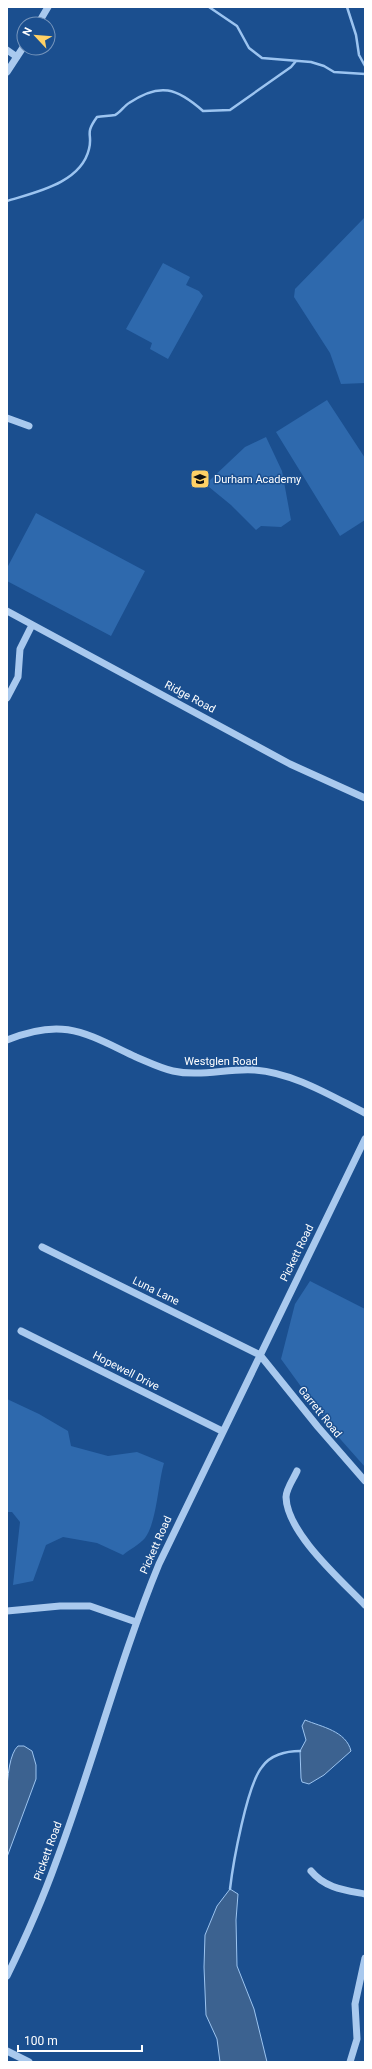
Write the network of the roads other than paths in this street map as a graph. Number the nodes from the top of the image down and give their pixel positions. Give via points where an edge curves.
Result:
1 (48, 7) edge
2 (43, 16) edge
3 (7, 50) edge
4 (16, 55) edge
5 (17, 56) edge
6 (7, 72) edge
7 (7, 418) edge
8 (29, 426) dead end
9 (7, 611) edge
10 (32, 625) junction
11 (7, 698) edge
12 (365, 798) edge
13 (7, 1040) edge
14 (365, 1113) edge
15 (365, 1139) edge
16 (42, 1247) dead end
17 (21, 1331) dead end
18 (260, 1355) junction
19 (222, 1431) junction
20 (297, 1472) dead end
21 (365, 1481) edge
22 (365, 1605) edge
23 (7, 1611) edge
24 (136, 1622) junction
25 (311, 1871) dead end
26 (365, 1894) edge
27 (365, 1958) edge
28 (7, 1976) edge
29 (7, 2051) edge
30 (29, 2062) edge
31 (350, 2062) edge

1 - 2 street
3 - 4 street
5 - 6 street
7 - 8 street
9 - 10 street, Ridge Road
10 - 11 street via 20,649 18,677
10 - 12 street, Ridge Road via 290,764
13 - 14 street, Westglen Road via 50,1028 72,1030 174,1071 199,1073 250,1070 283,1075
15 - 18 street, Pickett Road
16 - 18 street, Luna Lane
17 - 19 street, Hopewell Drive
18 - 19 street, Pickett Road
18 - 21 street, Garrett Road
19 - 24 street, Pickett Road via 169,1541
20 - 22 street via 286,1495 289,1515 301,1536
23 - 24 street via 90,1606
24 - 28 street, Pickett Road via 57,1861
25 - 26 street via 317,1878 332,1886
27 - 31 street via 355,2004 357,2039
29 - 30 street

